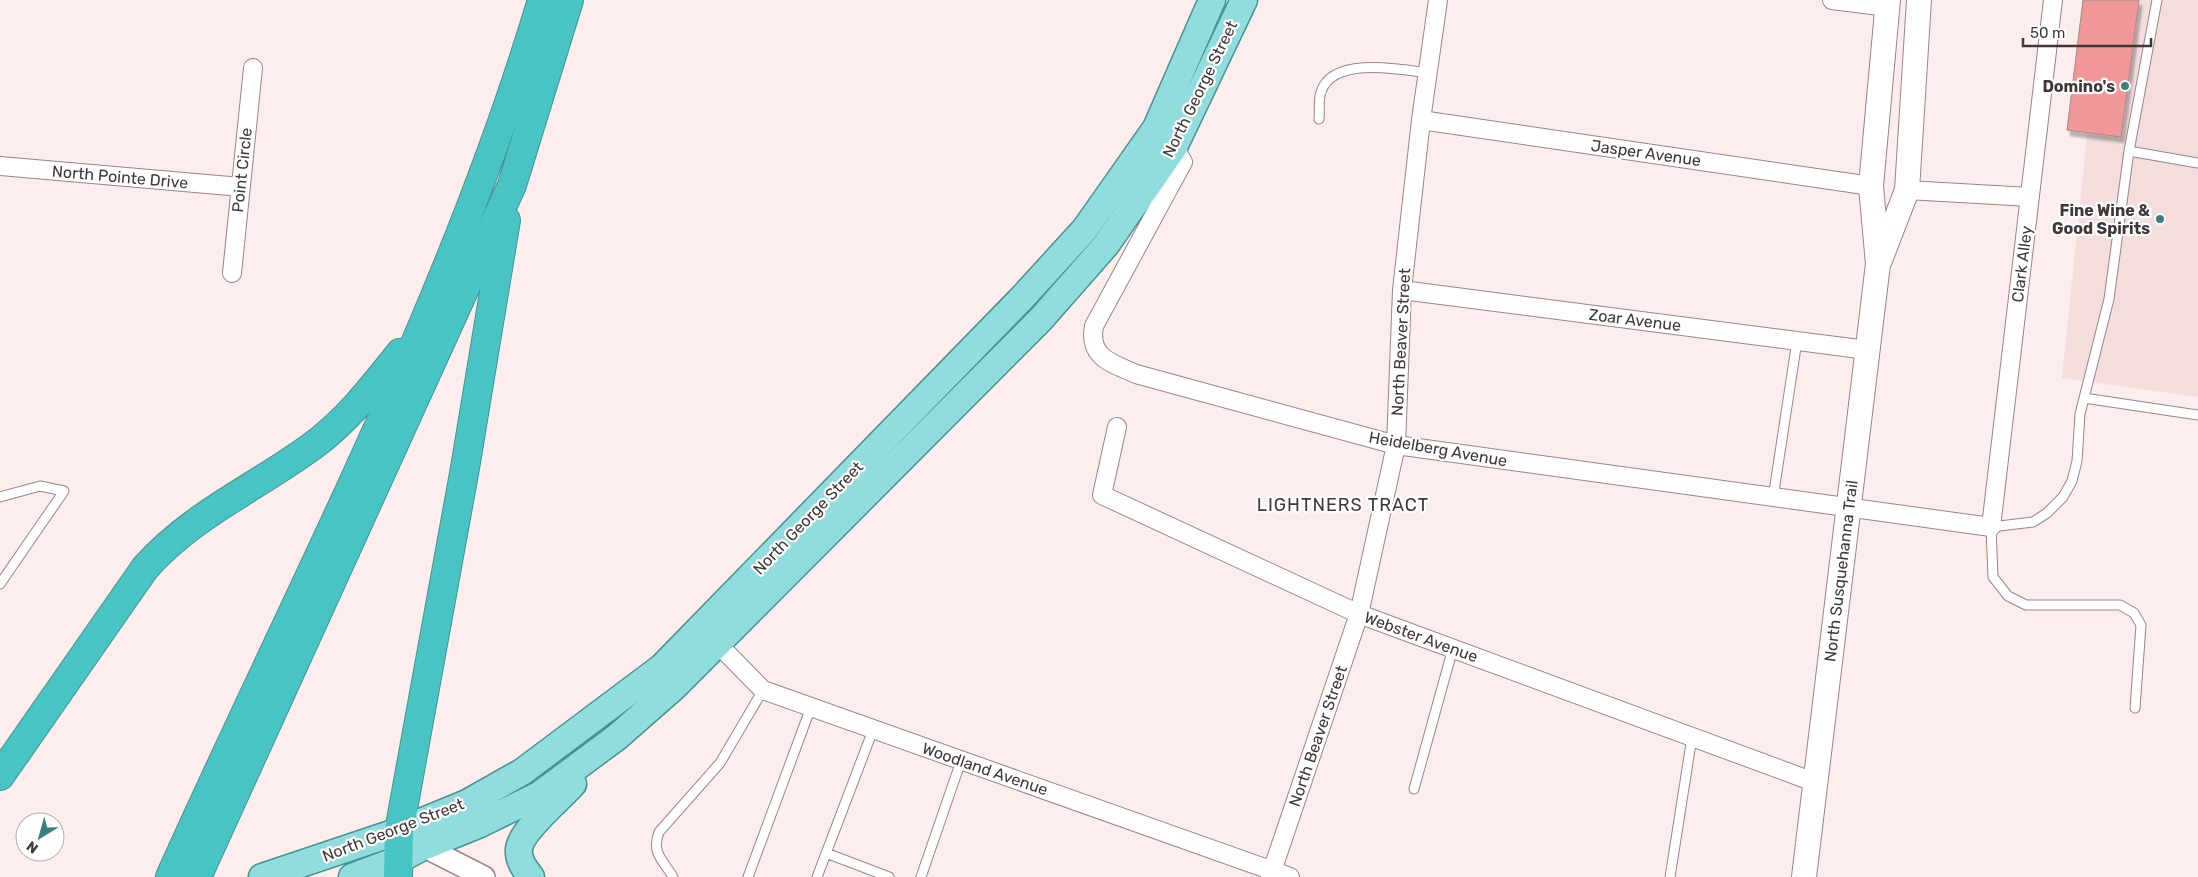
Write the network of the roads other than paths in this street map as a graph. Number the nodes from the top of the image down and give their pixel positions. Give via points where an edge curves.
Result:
1 (542, 0) edge
2 (569, 0) edge
3 (1212, 0) edge
4 (1244, 0) edge
5 (1438, 0) edge
6 (1832, 0) edge
7 (1919, 0) edge
8 (2054, 0) edge
9 (2158, 0) edge
10 (1888, 3) edge
11 (252, 68) dead end
12 (1428, 73) junction
13 (1319, 119) dead end
14 (1421, 120) junction
15 (1174, 147) junction
16 (2129, 151) junction
17 (2198, 163) edge
18 (0, 166) edge
19 (512, 185) junction
20 (1871, 186) junction
21 (241, 187) junction
22 (1907, 190) junction
23 (2030, 197) junction
24 (1878, 264) junction
25 (232, 272) dead end
26 (1402, 290) junction
27 (425, 323) junction
28 (1798, 341) junction
29 (1867, 350) junction
30 (2084, 398) junction
31 (2198, 415) edge
32 (1117, 427) dead end
33 (1396, 445) junction
34 (0, 498) edge
35 (1773, 499) junction
36 (1849, 509) junction
37 (1990, 527) junction
38 (0, 584) edge
39 (1359, 614) junction
40 (710, 635) junction
41 (1453, 648) junction
42 (763, 690) junction
43 (811, 707) junction
44 (2135, 708) dead end
45 (873, 730) junction
46 (617, 737) junction
47 (1692, 737) junction
48 (961, 761) junction
49 (0, 776) edge
50 (1814, 782) junction
51 (1414, 789) dead end
52 (399, 831) junction
53 (826, 853) junction
54 (407, 861) edge
55 (1271, 874) edge
56 (170, 877) edge
57 (197, 877) edge
58 (262, 877) edge
59 (352, 877) edge
60 (484, 877) edge
61 (531, 877) edge
62 (673, 877) edge
63 (748, 877) edge
64 (817, 877) edge
65 (890, 877) edge
66 (921, 877) edge
67 (1290, 877) edge
68 (1670, 877) edge
69 (1804, 877) edge

1 - 27 highway via 492,156
2 - 19 highway
3 - 40 main road, North George Street via 1156,128 1085,229
4 - 15 main road, North George Street
5 - 12 street, North Beaver Street
6 - 10 street
7 - 22 main road, North Susquehanna Trail
8 - 23 street, Clark Alley
9 - 16 lane
10 - 20 main road, North Susquehanna Trail
11 - 21 street, Point Circle
12 - 13 lane via 1375,66 1328,79 1321,92
12 - 14 street, North Beaver Street
14 - 20 street, Jasper Avenue
14 - 26 street, North Beaver Street
15 - 33 street, Heidelberg Avenue via 1183,162 1094,326 1091,339 1097,353 1136,374
15 - 40 main road, North George Street via 1106,245 1041,318
16 - 17 lane
16 - 30 lane via 2109,299
18 - 21 street, North Pointe Drive
19 - 52 highway
19 - 57 highway
20 - 24 main road, North Susquehanna Trail
21 - 25 street, Point Circle
22 - 23 street
22 - 24 main road, North Susquehanna Trail
23 - 37 street, Clark Alley
24 - 29 main road, North Susquehanna Trail
26 - 28 street, Zoar Avenue
26 - 33 street, North Beaver Street
27 - 49 highway via 344,421 311,447 209,512 166,544 145,568
27 - 56 highway
28 - 29 street, Zoar Avenue
28 - 35 lane
29 - 36 main road, North Susquehanna Trail
30 - 31 lane
30 - 37 lane via 2077,461 2072,481 2063,497 2033,522
32 - 39 street, Webster Avenue via 1102,495
33 - 35 street, Heidelberg Avenue
33 - 39 street, North Beaver Street
34 - 38 lane via 40,486 64,491
35 - 36 street, Heidelberg Avenue
36 - 37 street, Heidelberg Avenue
36 - 50 main road, North Susquehanna Trail
37 - 44 lane via 1993,578 2008,596 2026,605 2120,606 2134,613 2141,625
39 - 41 street, Webster Avenue
39 - 55 street, North Beaver Street
40 - 42 street, Woodland Avenue
40 - 46 main road, North George Street via 674,687
40 - 52 main road, North George Street via 522,772 466,804
41 - 47 street, Webster Avenue
41 - 51 lane
42 - 43 street, Woodland Avenue
42 - 62 lane via 720,763 659,832 655,843 657,853
43 - 45 street, Woodland Avenue
43 - 63 lane
45 - 48 street, Woodland Avenue
45 - 53 lane
46 - 54 main road, North George Street via 539,795
46 - 61 main road via 526,833 519,849 521,864
47 - 50 street, Webster Avenue
47 - 68 lane
48 - 55 street, Woodland Avenue
48 - 66 lane
50 - 69 main road, North Susquehanna Trail
52 - 54 highway
52 - 58 main road, North George Street
53 - 64 lane
53 - 65 lane
54 - 59 main road, North George Street
54 - 60 street
55 - 67 street, Woodland Avenue

